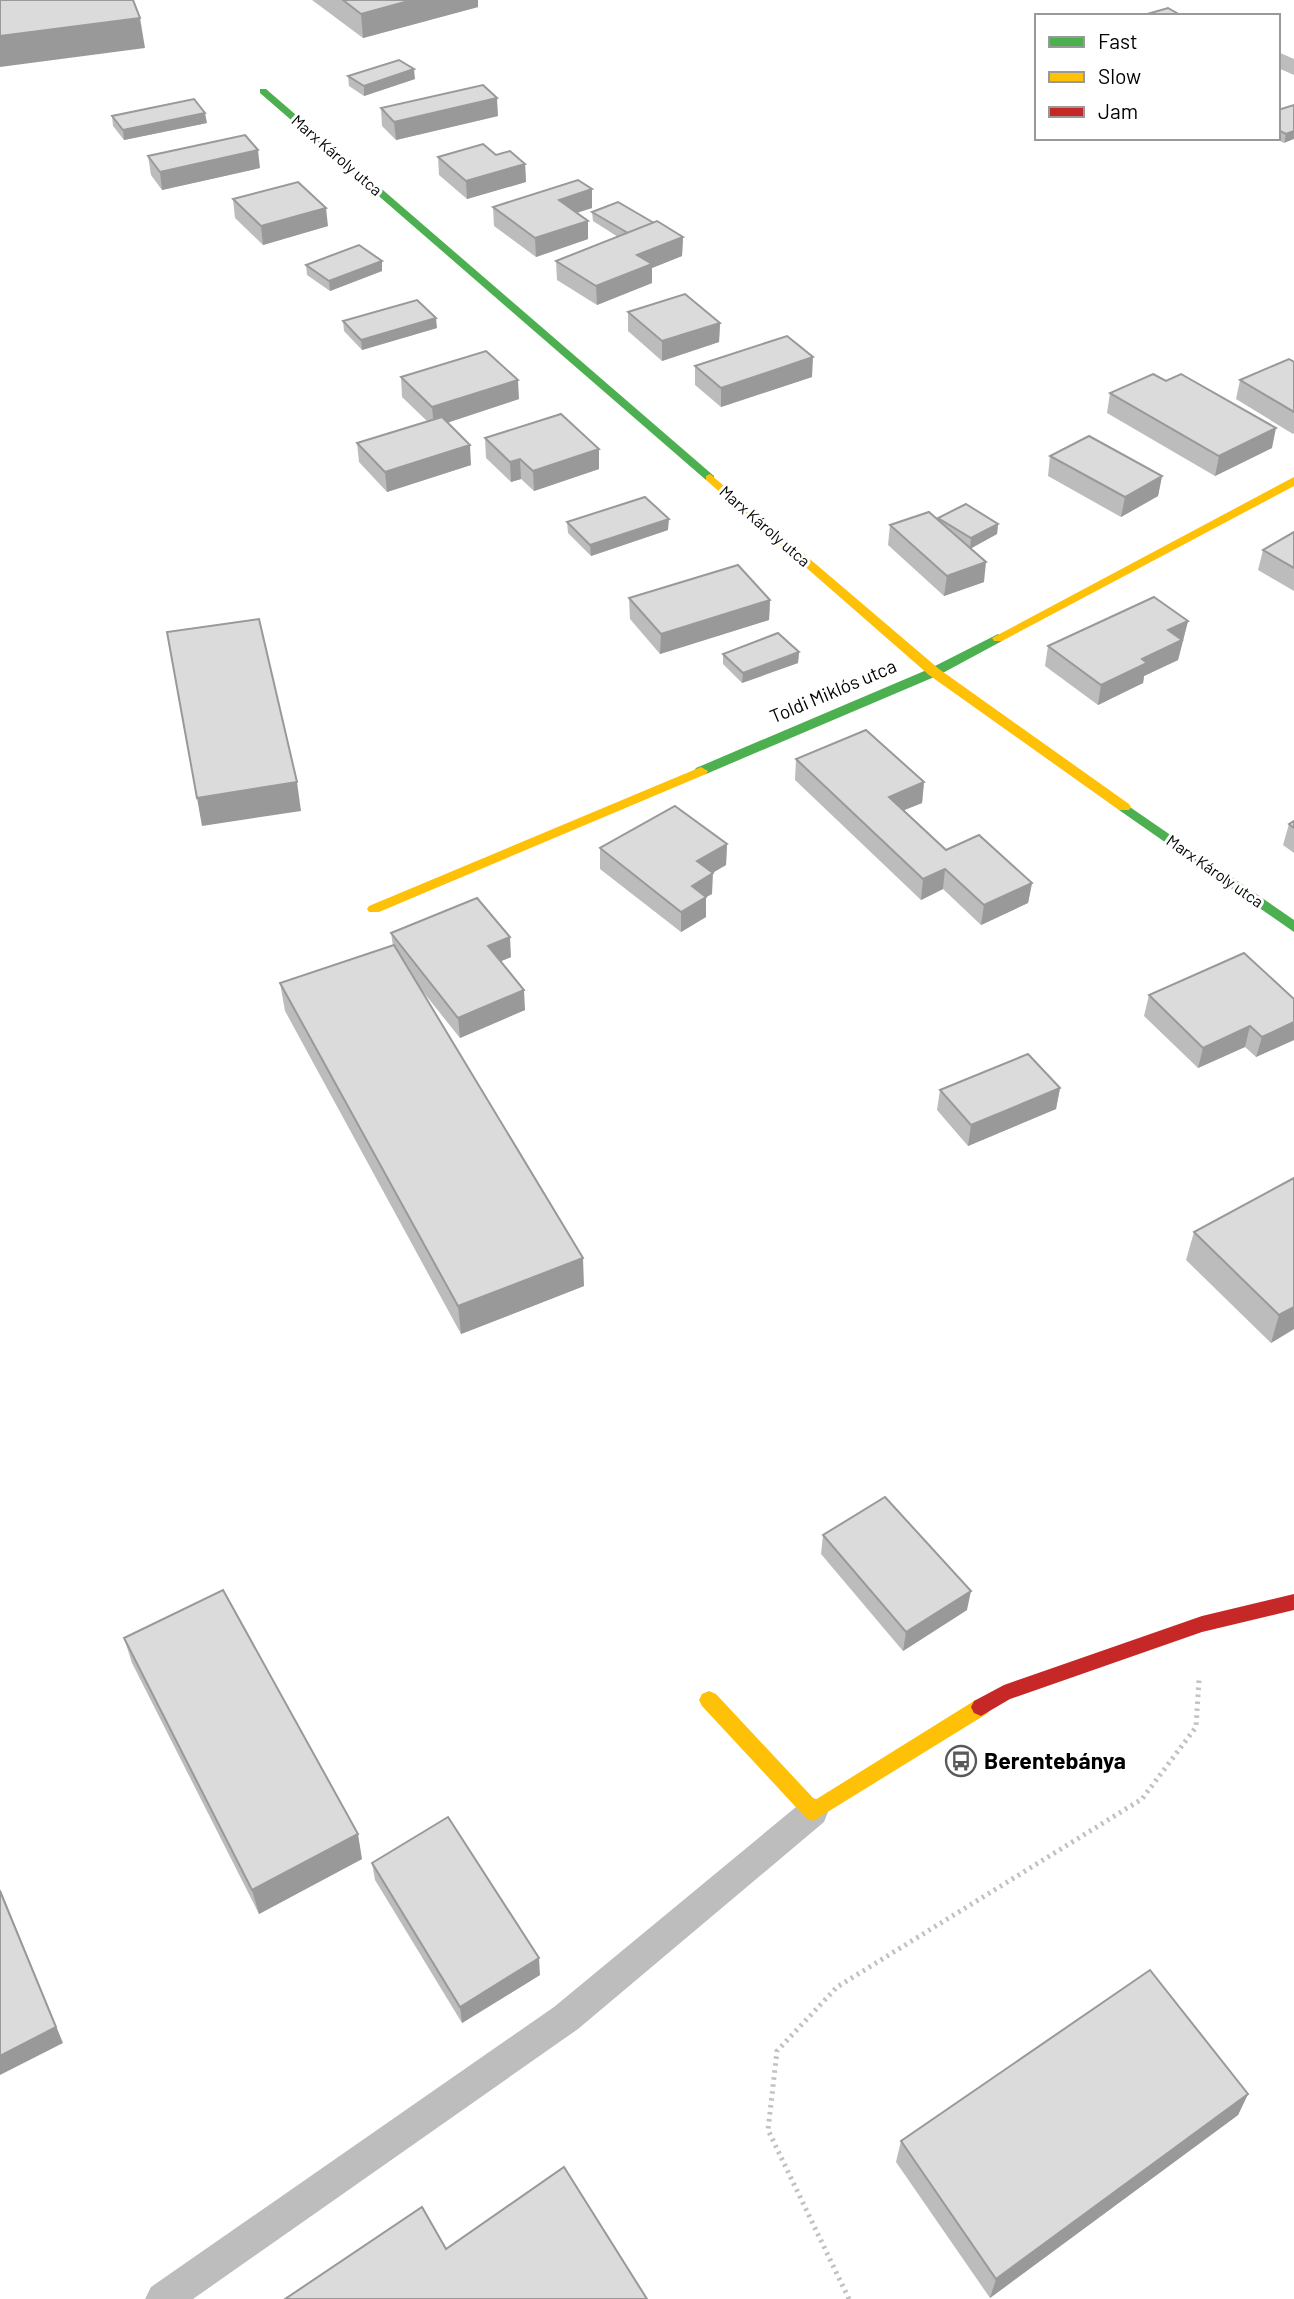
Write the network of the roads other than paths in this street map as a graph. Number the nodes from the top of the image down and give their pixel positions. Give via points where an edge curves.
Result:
1 (263, 91) dead end
2 (1294, 481) edge
3 (934, 671) junction
4 (374, 909) dead end
5 (1294, 928) edge
6 (1294, 1602) edge
7 (709, 1700) dead end
8 (813, 1812) junction
9 (163, 2299) edge

1 - 3 street, Marx Károly utca
2 - 3 street, Toldi Miklós utca
3 - 4 street, Toldi Miklós utca
3 - 5 street, Marx Károly utca
6 - 8 street via 1202,1624 1004,1693
7 - 8 street
8 - 9 lane via 566,2018

